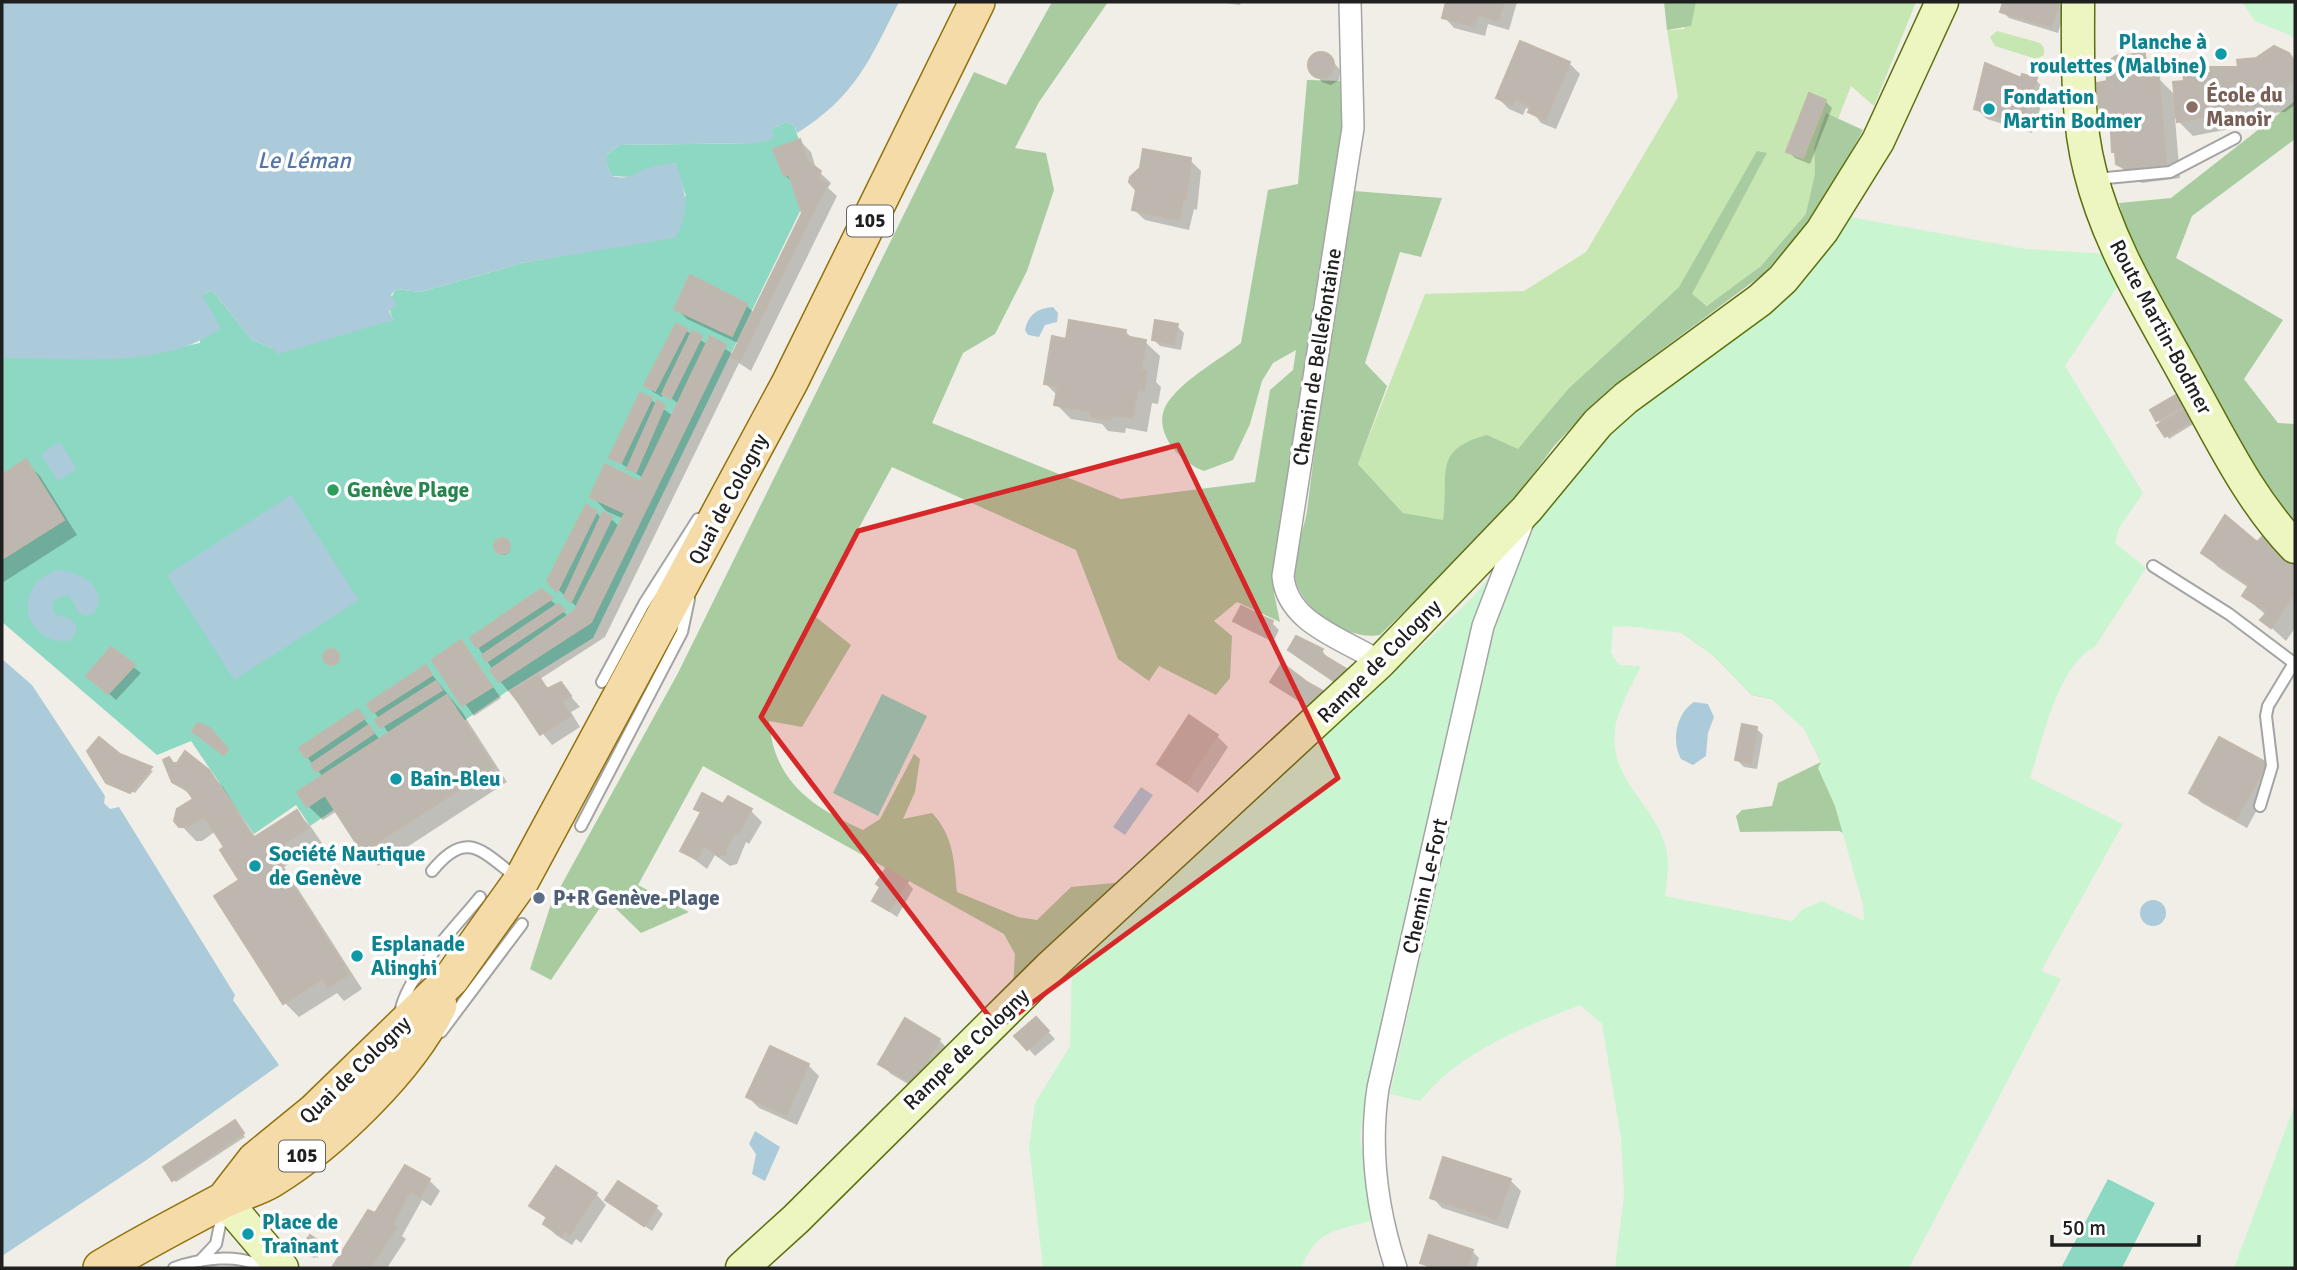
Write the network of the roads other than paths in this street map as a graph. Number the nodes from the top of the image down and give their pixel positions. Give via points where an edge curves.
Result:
1 (977, 2) edge
2 (1350, 2) edge
3 (1942, 2) edge
4 (2078, 2) edge
5 (2235, 138) dead end
6 (2093, 180) junction
7 (760, 439) junction
8 (713, 500) dead end
9 (1527, 509) junction
10 (705, 511) dead end
11 (2295, 547) edge
12 (698, 555) junction
13 (2153, 566) dead end
14 (1380, 663) junction
15 (2295, 663) edge
16 (602, 682) dead end
17 (2260, 806) dead end
18 (581, 826) dead end
19 (432, 872) dead end
20 (521, 881) junction
21 (480, 897) dead end
22 (522, 925) dead end
23 (451, 979) junction
24 (400, 1027) junction
25 (392, 1076) junction
26 (225, 1200) junction
27 (200, 1261) junction
28 (101, 1268) edge
29 (174, 1268) edge
30 (264, 1268) edge
31 (282, 1268) edge
32 (742, 1268) edge
33 (1396, 1268) edge

1 - 7 main road, Quai de Cologny / 105
2 - 14 street, Chemin de Bellefontaine via 1353,128 1283,576 1296,610
3 - 9 street, Rampe de Cologny via 1878,141 1800,261 1760,300 1607,414
4 - 6 street, Route Martin-Bodmer via 2081,108
5 - 6 lane via 2171,172
6 - 11 street, Route Martin-Bodmer via 2117,250 2135,285 2242,477
7 - 8 lane
7 - 12 main road, Quai de Cologny / 105
9 - 14 street, Rampe de Cologny
9 - 33 street, Chemin Le-Fort via 1483,626 1378,1088 1373,1125 1376,1171
10 - 16 lane via 681,541
12 - 18 lane via 682,632
12 - 20 main road, Quai de Cologny / 105
13 - 15 lane
14 - 32 street, Rampe de Cologny via 1049,968
15 - 17 lane via 2266,716 2272,766
19 - 20 lane via 451,852 471,846
20 - 23 main road, Quai de Cologny / 105
21 - 24 lane via 410,986 401,1004
22 - 25 lane via 450,1022
23 - 24 main road, Quai de Cologny / 105
23 - 25 main road, Quai de Cologny / 105 via 427,1030
24 - 26 main road, Quai de Cologny / 105 via 315,1111 255,1160
25 - 26 main road, Quai de Cologny / 105 via 271,1180
26 - 27 lane via 216,1244
26 - 28 main road, 105
26 - 31 street
27 - 29 lane
27 - 30 lane via 242,1260

